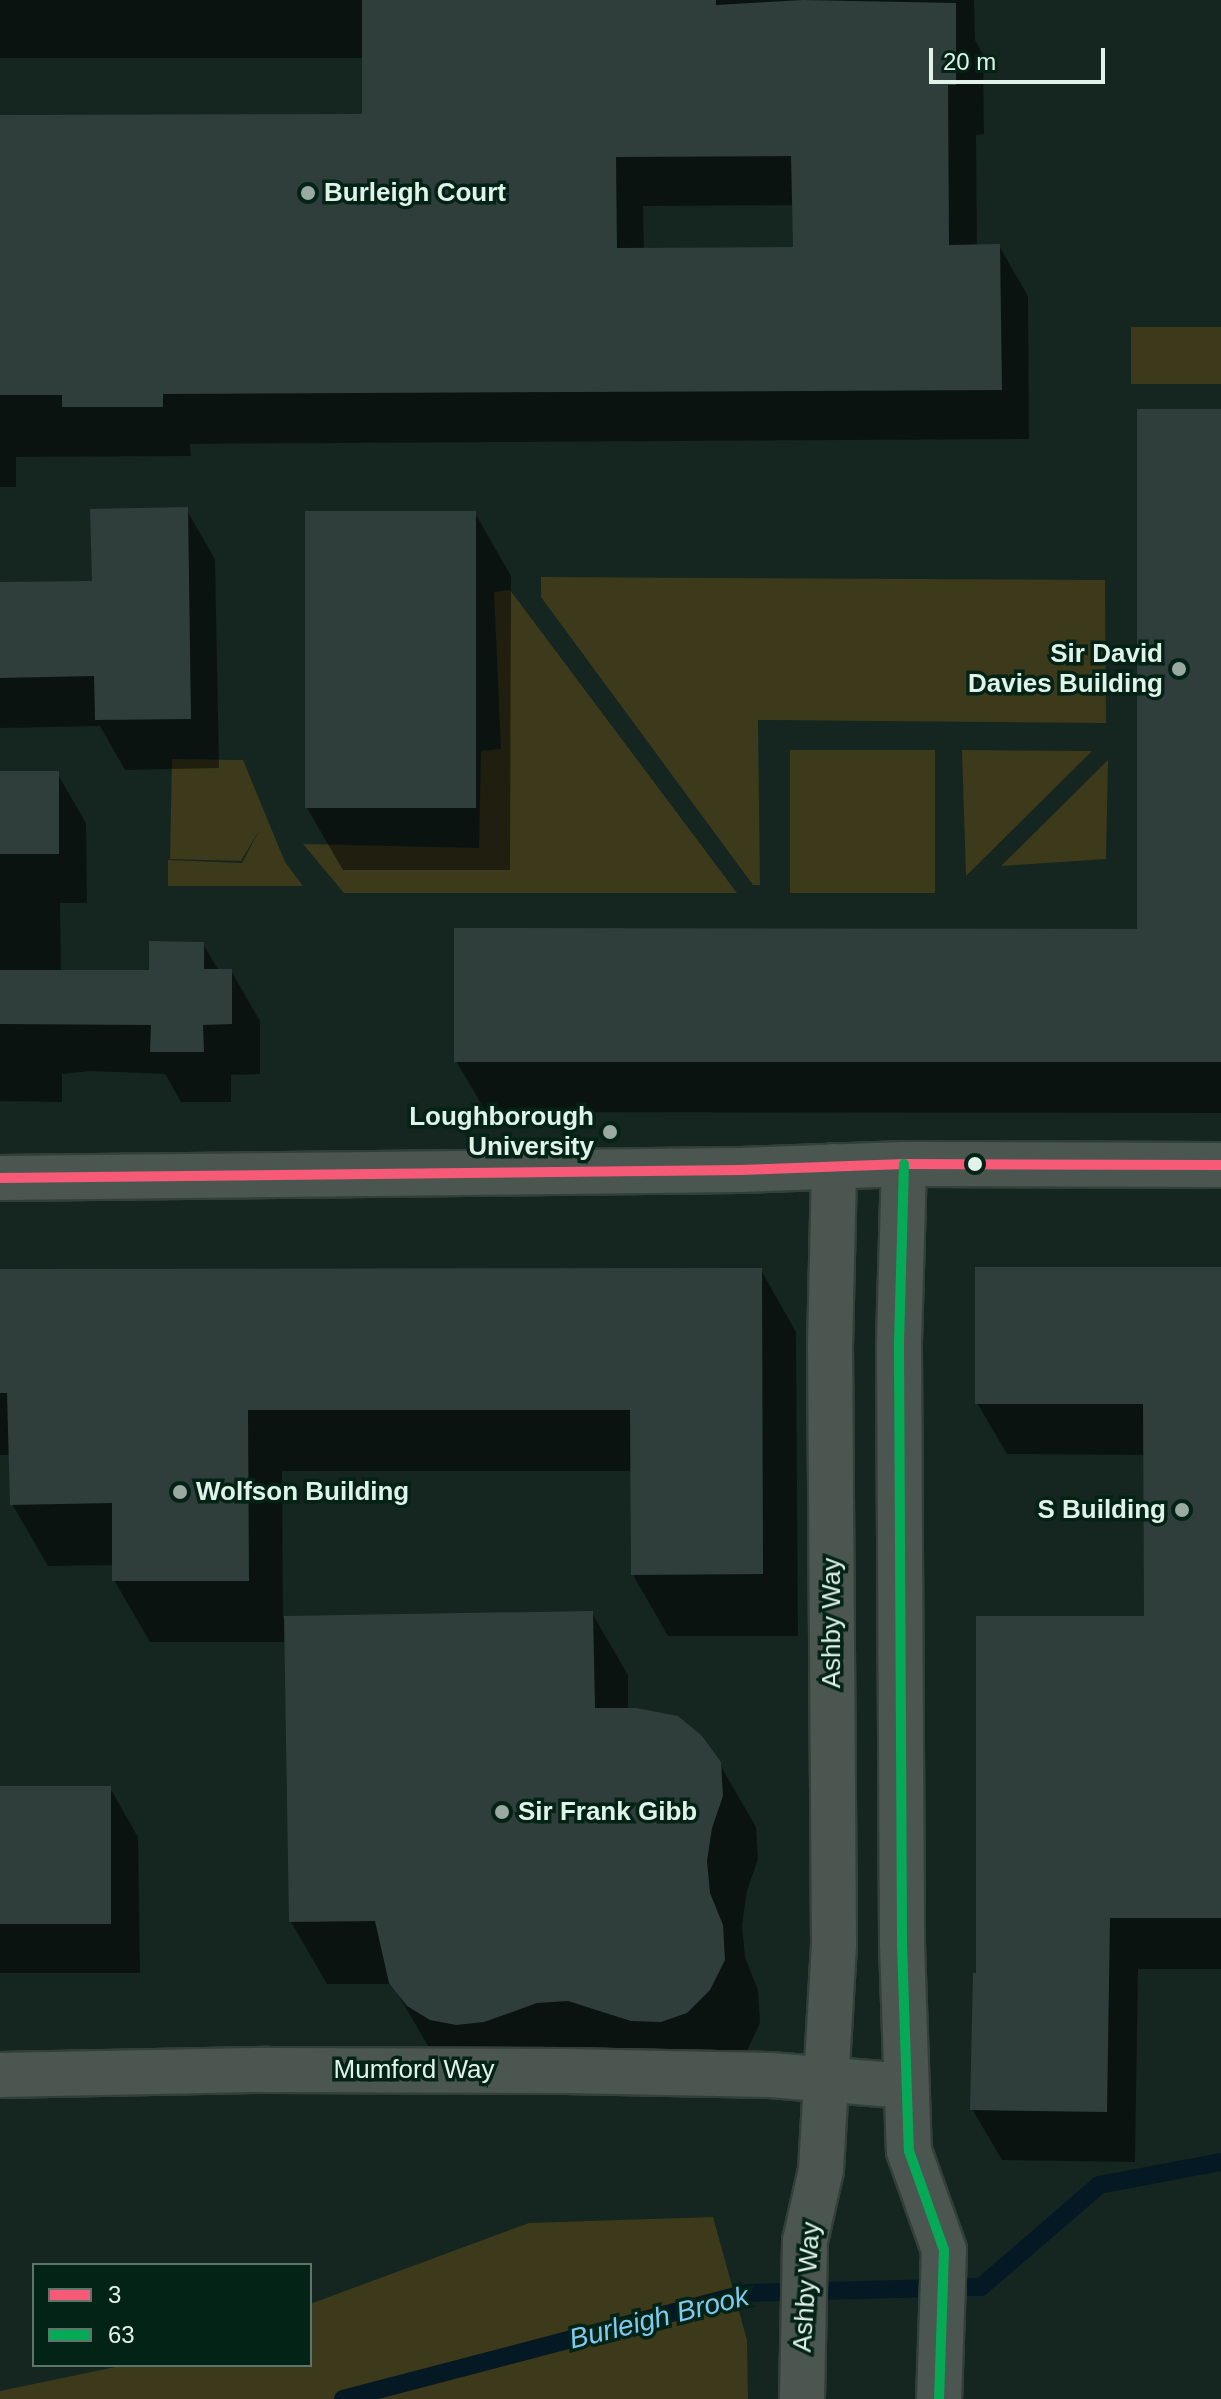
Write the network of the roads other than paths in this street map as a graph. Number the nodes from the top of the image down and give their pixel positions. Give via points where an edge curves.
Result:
1 (904, 1164) junction
2 (1221, 1165) edge
3 (834, 1166) junction
4 (0, 1178) edge
5 (0, 2075) edge
6 (829, 2080) junction
7 (907, 2086) junction
8 (802, 2399) edge
9 (939, 2399) edge

1 - 2 street
1 - 3 street
1 - 7 street via 899,1346
3 - 4 street
3 - 6 street, Ashby Way via 834,1944
5 - 6 street, Mumford Way via 565,2071
6 - 7 street
6 - 8 street, Ashby Way via 821,2170 805,2241
7 - 9 street via 909,2151 944,2250

